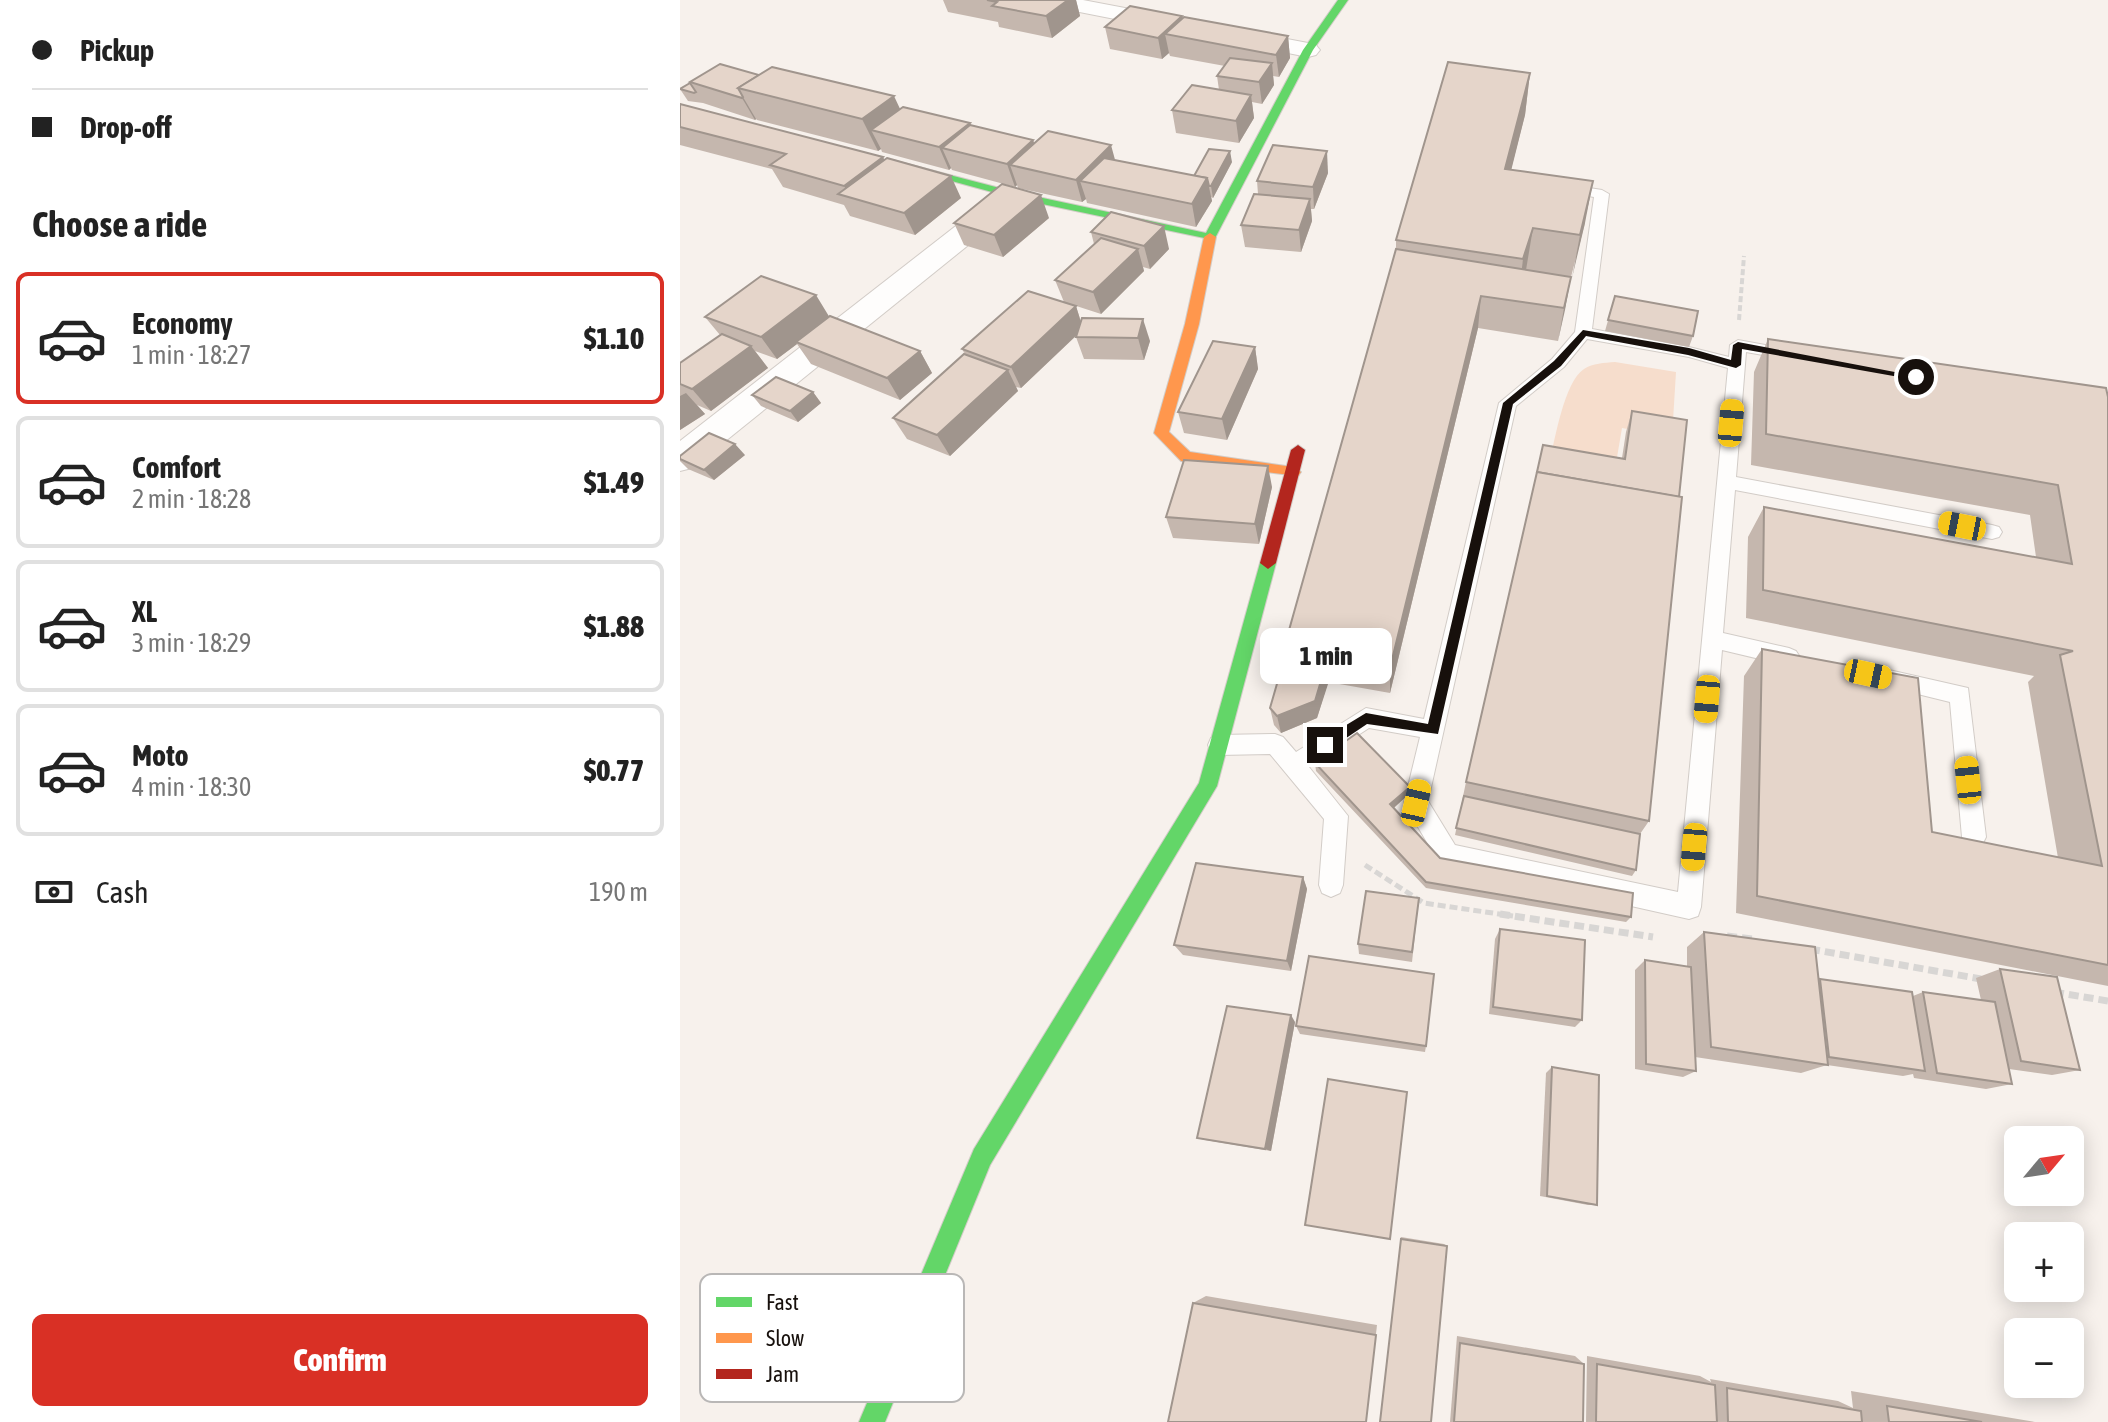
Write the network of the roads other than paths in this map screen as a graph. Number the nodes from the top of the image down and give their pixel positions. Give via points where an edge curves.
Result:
1 (1049, 0) edge
2 (1343, 0) edge
3 (1308, 50) junction
4 (877, 159) edge
5 (1555, 187) edge
6 (1014, 195) junction
7 (1210, 237) junction
8 (1583, 333) junction
9 (1737, 355) junction
10 (1815, 359) edge
11 (1298, 450) dead end
12 (680, 459) edge
13 (1293, 472) junction
14 (1726, 482) junction
15 (1992, 532) dead end
16 (1712, 639) junction
17 (1807, 661) edge
18 (1868, 674) edge
19 (1433, 730) junction
20 (1219, 745) junction
21 (1305, 758) dead end
22 (1974, 837) edge
23 (1331, 885) dead end
24 (933, 1274) edge
25 (880, 1402) edge
26 (872, 1422) edge

1 - 3 street
2 - 3 street
3 - 7 street
4 - 6 street
5 - 8 lane via 1602,194
6 - 7 street
6 - 12 street
7 - 13 street via 1161,433 1186,457
8 - 9 lane
8 - 19 lane via 1558,363 1508,403
9 - 10 lane
9 - 14 lane
11 - 13 street
13 - 20 street
14 - 15 lane
14 - 16 lane
16 - 17 lane
16 - 19 lane via 1689,907 1448,855 1416,803
18 - 22 lane via 1960,695
19 - 21 lane via 1366,718
20 - 23 lane via 1275,744 1336,816
20 - 24 street via 1208,786 982,1157
25 - 26 street

